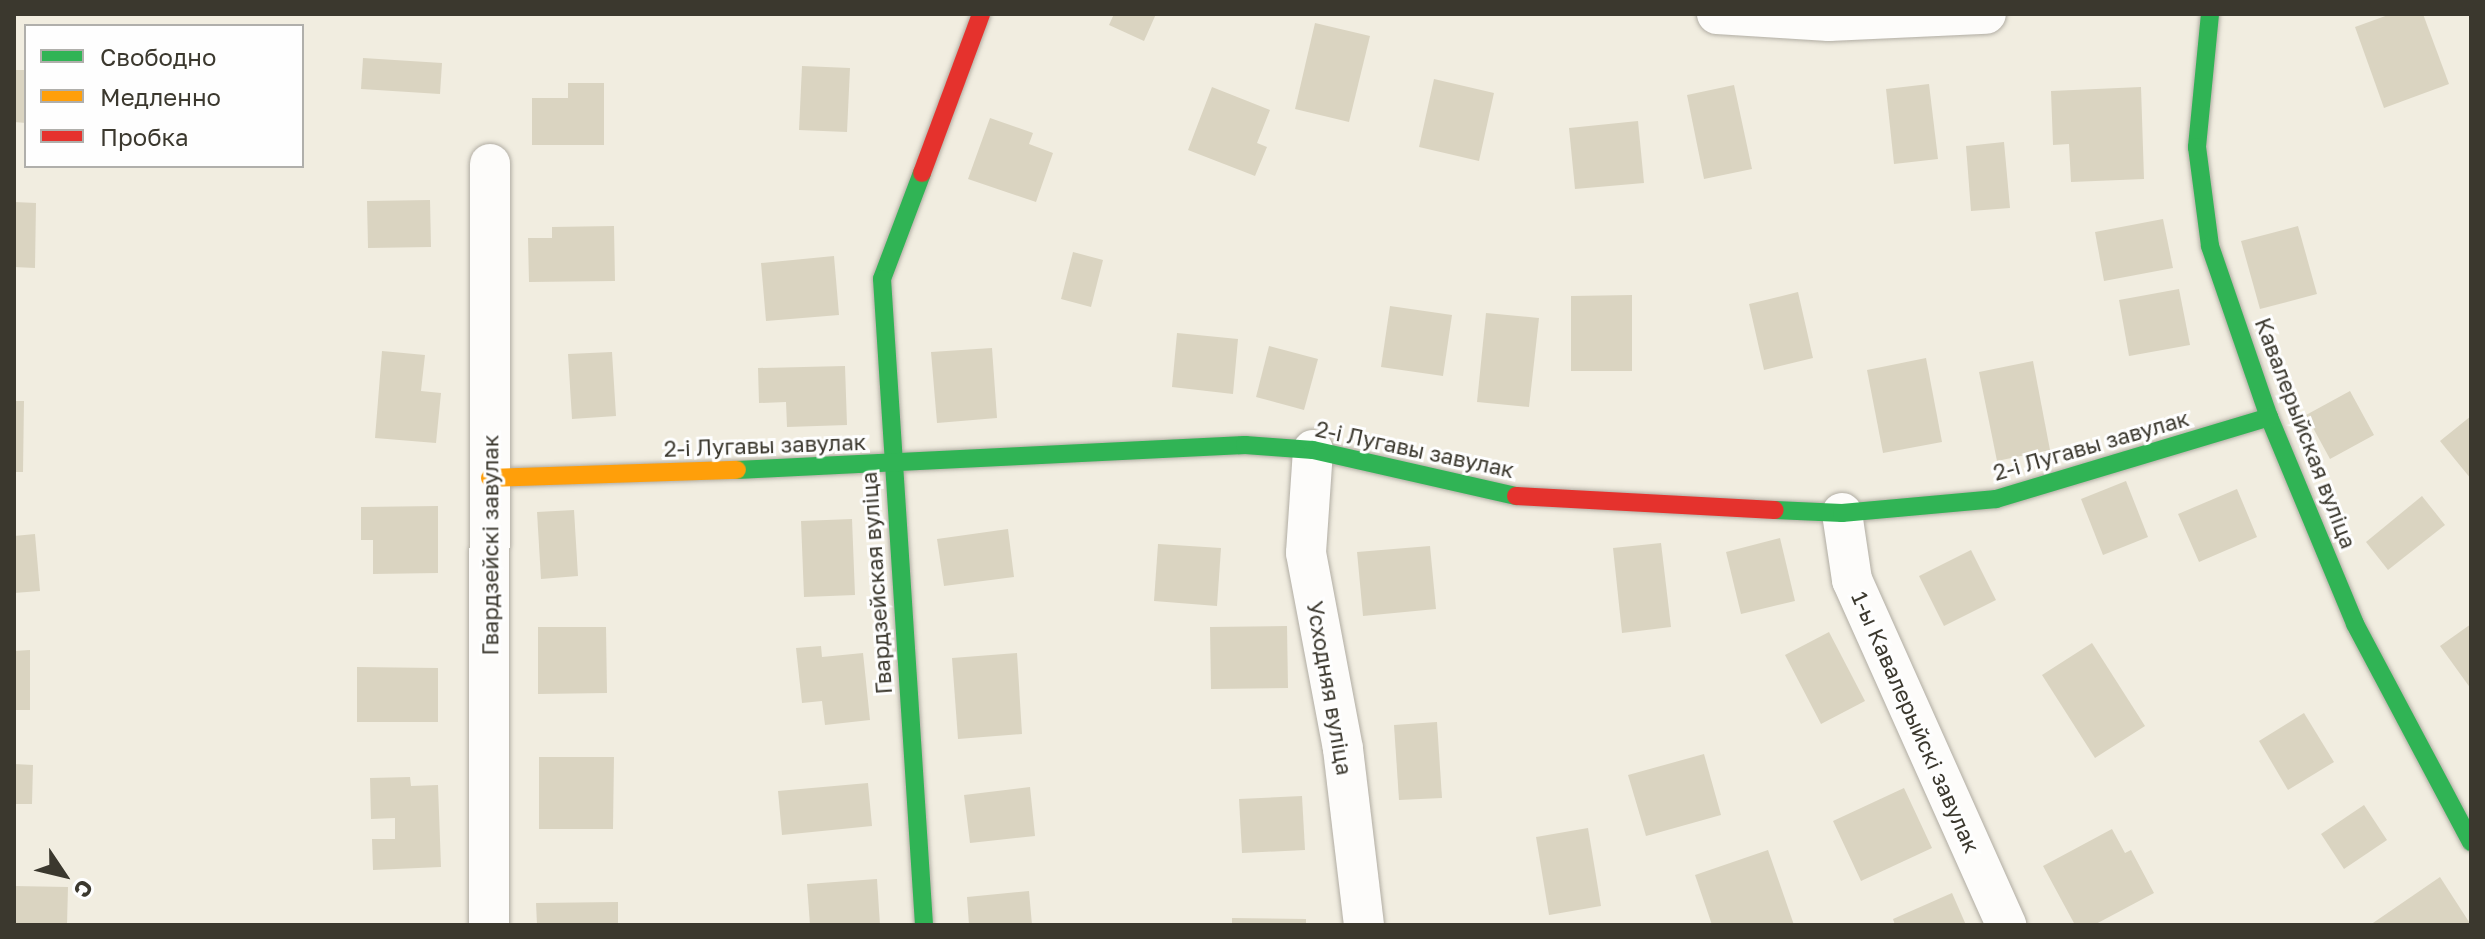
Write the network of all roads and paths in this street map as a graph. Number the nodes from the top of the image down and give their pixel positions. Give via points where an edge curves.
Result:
1 (981, 14) edge
2 (1717, 14) edge
3 (1986, 14) edge
4 (2210, 14) edge
5 (490, 164) dead end
6 (2269, 417) junction
7 (1313, 450) junction
8 (892, 465) junction
9 (490, 478) junction
10 (1842, 513) junction
11 (2471, 842) edge
12 (489, 925) edge
13 (924, 925) edge
14 (1364, 925) edge
15 (2006, 925) edge

1 - 8 street, Гвардзейская вуліца via 882,279
2 - 3 street via 1829,21
4 - 6 street, Кавалерыйская вуліца via 2197,147 2210,246
5 - 9 street, Гвардзейскі завулак
6 - 10 street, 2-і Лугавы завулак via 1996,499
6 - 11 street, Кавалерыйская вуліца via 2355,624
7 - 8 street, 2-і Лугавы завулак via 1245,445
7 - 10 street, 2-і Лугавы завулак via 1498,495
7 - 14 street, Усходняя вуліца via 1306,553 1343,749
8 - 9 street, 2-і Лугавы завулак
8 - 13 street, Гвардзейская вуліца
9 - 12 street, Гвардзейскі завулак
10 - 15 street, 1-ы Кавалерыйскі завулак via 1852,580

